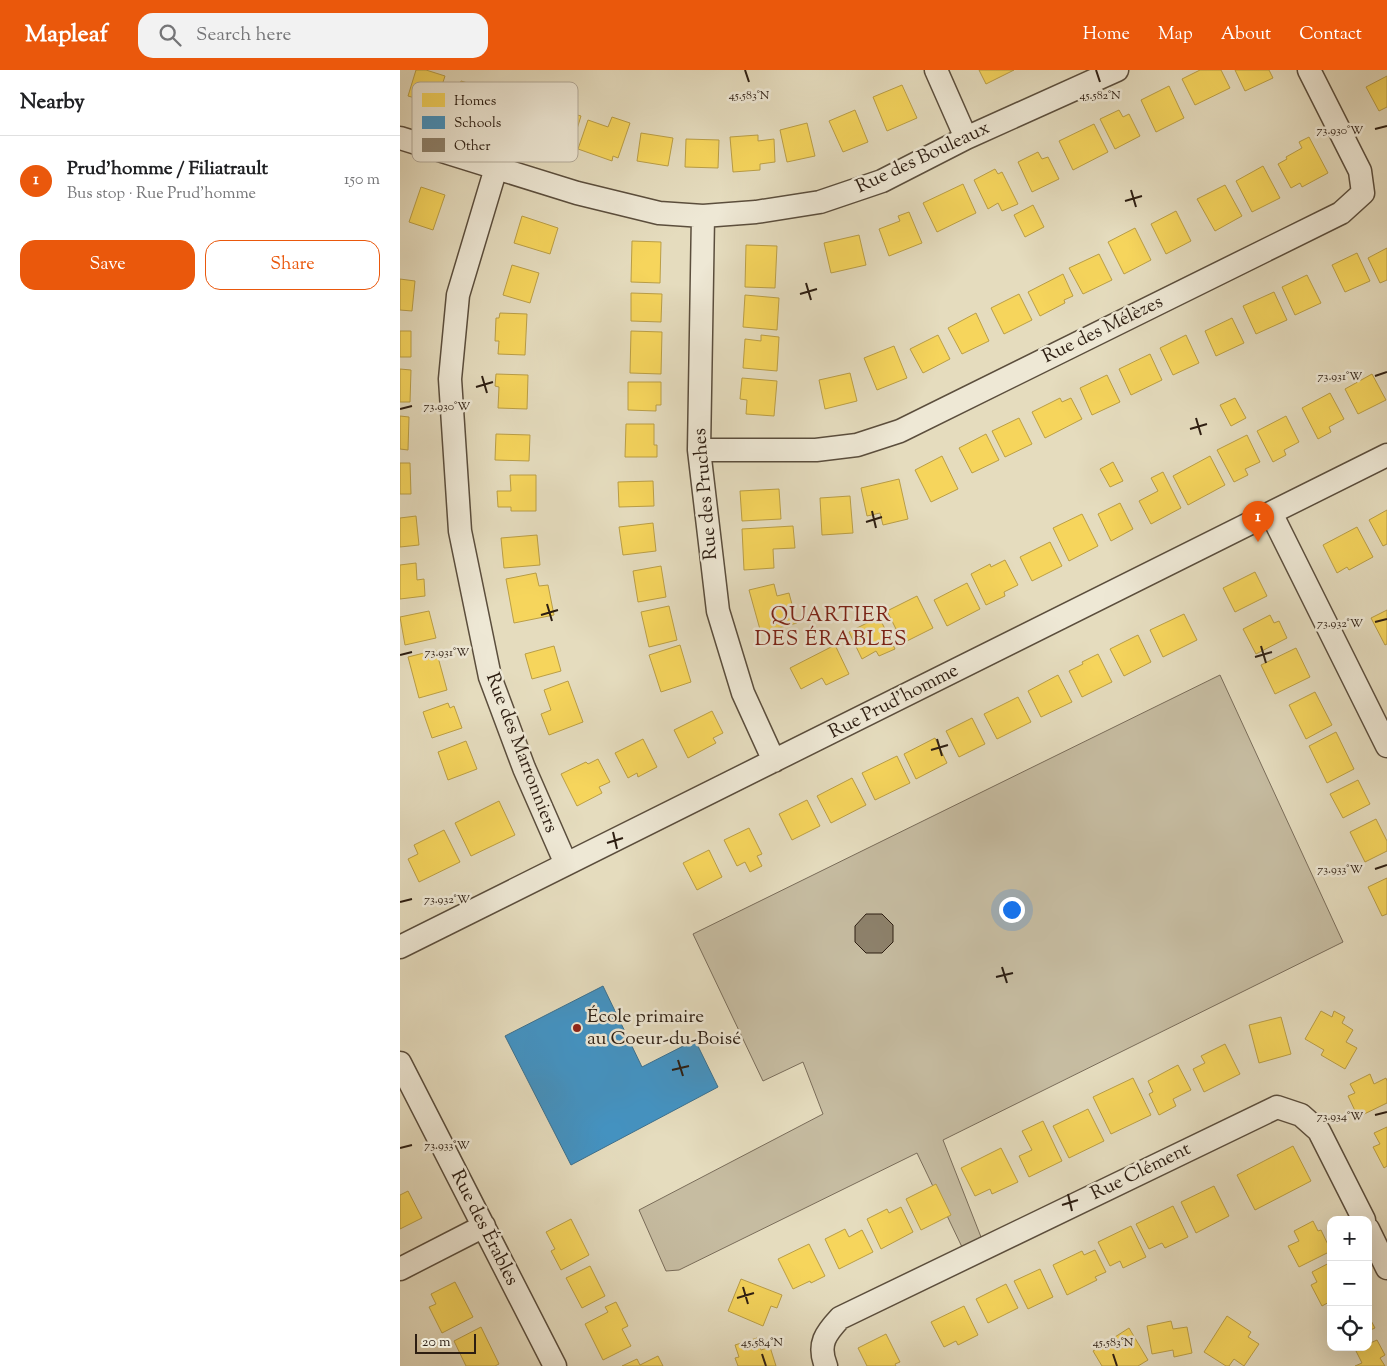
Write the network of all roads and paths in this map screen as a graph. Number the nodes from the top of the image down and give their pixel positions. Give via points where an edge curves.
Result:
1 (936, 70) edge
2 (1117, 70) edge
3 (1309, 70) edge
4 (400, 138) edge
5 (966, 138) junction
6 (412, 142) edge
7 (477, 162) edge
8 (496, 168) junction
9 (703, 216) junction
10 (699, 450) junction
11 (1387, 455) edge
12 (1271, 513) junction
13 (1387, 746) edge
14 (774, 761) junction
15 (566, 864) junction
16 (400, 947) edge
17 (400, 1063) edge
18 (1362, 1216) edge
19 (484, 1226) junction
20 (1372, 1237) edge
21 (1387, 1268) edge
22 (400, 1269) edge
23 (555, 1366) edge
24 (826, 1366) edge

1 - 5 street
2 - 5 street, Rue des Bouleaux
3 - 10 street, Rue des Mélèzes via 1360,171 1363,193 1341,213 900,431 857,445 816,450
4 - 6 street, Rue des Bouleaux
5 - 9 street, Rue des Bouleaux via 882,181 820,202
7 - 8 street, Rue des Bouleaux
8 - 9 street, Rue des Bouleaux via 577,193 659,213
8 - 15 street, Rue des Marronniers via 458,295 456,314 450,379 460,531 490,677 524,768
9 - 10 street, Rue des Pruches
10 - 14 street, Rue des Pruches via 718,610 743,693
11 - 12 street, Rue Prud'homme
12 - 13 street
12 - 14 street, Rue Prud'homme
14 - 15 street, Rue Prud'homme
15 - 16 street, Rue Prud'homme
17 - 19 street, Rue des Érables
18 - 24 street, Rue Clément via 1319,1131 1302,1115 1277,1107 840,1318 825,1335 822,1358
19 - 22 street
19 - 23 street, Rue des Érables
20 - 21 street

